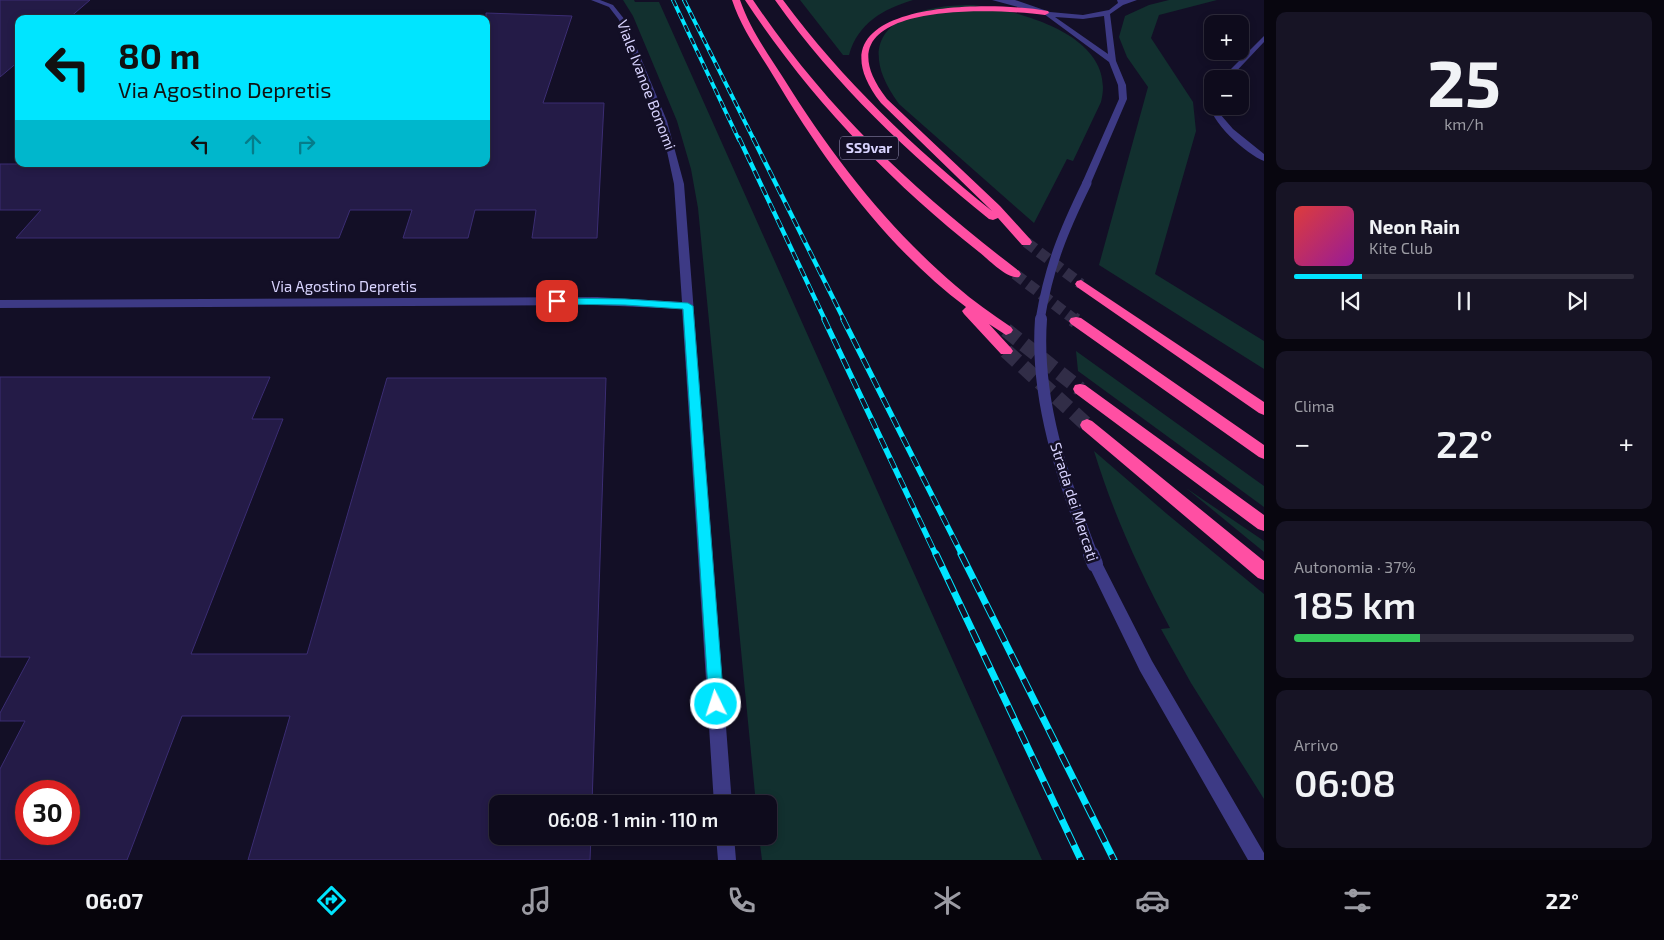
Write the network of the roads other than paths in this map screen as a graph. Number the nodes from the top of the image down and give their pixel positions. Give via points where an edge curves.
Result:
1 (736, 0) edge
2 (748, 0) edge
3 (779, 0) edge
4 (995, 0) edge
5 (1010, 0) edge
6 (1134, 0) edge
7 (599, 2) edge
8 (1120, 2) edge
9 (1026, 8) junction
10 (1045, 13) junction
11 (1107, 14) junction
12 (1264, 38) edge
13 (1112, 61) junction
14 (1234, 70) edge
15 (1215, 115) edge
16 (1264, 158) edge
17 (1014, 274) tunnel mouth
18 (1080, 284) tunnel mouth
19 (950, 288) junction
20 (0, 304) edge
21 (688, 306) junction
22 (1076, 321) tunnel mouth
23 (1006, 330) tunnel mouth
24 (1006, 351) tunnel mouth
25 (1080, 388) tunnel mouth
26 (1264, 409) edge
27 (1087, 424) tunnel mouth
28 (1264, 453) edge
29 (1264, 524) edge
30 (1264, 572) edge
31 (722, 795) edge
32 (726, 845) edge
33 (727, 860) edge
34 (1258, 860) edge

1 - 19 highway via 747,24 827,155 883,221
2 - 17 highway, SS9var via 797,70 842,120 941,214
3 - 10 highway, SS9var via 830,67 877,117 942,175 1026,242 996,208 884,101 870,79 865,56 870,37 883,21 916,5 964,2
4 - 9 street
5 - 9 street
6 - 8 street
7 - 21 street, Viale Ivanoe Bonomi via 614,9 622,20 669,138 679,184
8 - 11 street via 1116,10
9 - 10 street
10 - 11 street via 1079,17
10 - 13 street
11 - 13 street, Strada dei Mercati
12 - 14 street
13 - 34 street, Strada dei Mercati, bridge via 1122,85 1122,99 1050,270 1043,302 1040,342 1043,387 1067,488 1094,564 1146,666
15 - 16 street
18 - 26 highway
19 - 23 highway
19 - 24 highway
20 - 21 street, Via Agostino Depretis via 597,301
21 - 31 street, Viale Ivanoe Bonomi
22 - 28 highway
25 - 29 highway
27 - 30 highway
32 - 33 street

